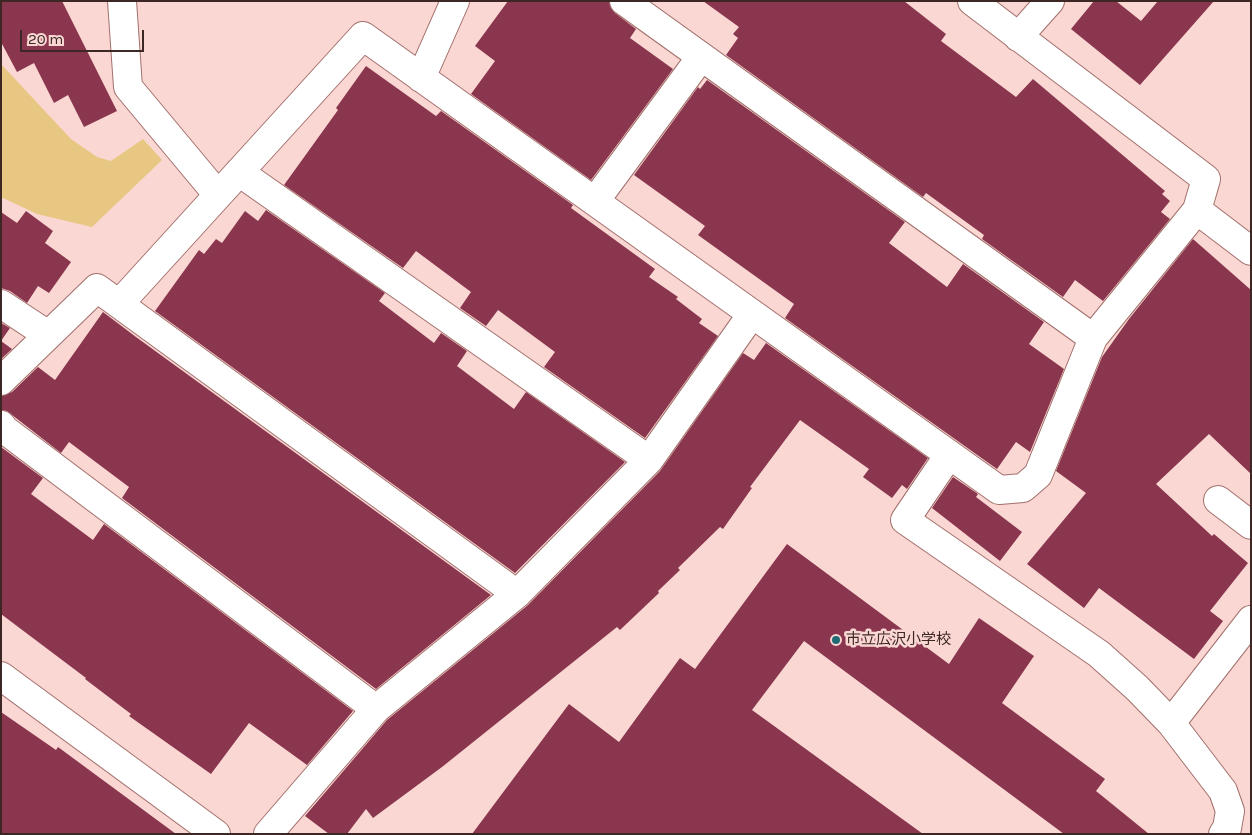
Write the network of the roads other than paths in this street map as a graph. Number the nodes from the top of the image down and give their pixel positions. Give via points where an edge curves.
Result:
1 (122, 1) edge
2 (455, 1) edge
3 (624, 1) edge
4 (972, 1) edge
5 (1050, 1) edge
6 (1018, 37) junction
7 (701, 57) junction
8 (421, 78) junction
9 (239, 172) junction
10 (218, 195) junction
11 (595, 201) junction
12 (1197, 210) junction
13 (1251, 251) edge
14 (1, 304) edge
15 (119, 304) junction
16 (752, 314) junction
17 (48, 335) junction
18 (1093, 338) junction
19 (1, 381) edge
20 (1, 425) edge
21 (949, 455) junction
22 (649, 460) junction
23 (1218, 500) dead end
24 (1251, 524) edge
25 (517, 594) junction
26 (1251, 620) edge
27 (1, 676) edge
28 (376, 709) junction
29 (1171, 723) junction
30 (216, 834) edge
31 (268, 834) edge
32 (1223, 834) edge

1 - 10 street via 128,87
2 - 8 street
3 - 7 street
4 - 6 street
5 - 6 street
6 - 12 street via 1206,179
7 - 11 street
7 - 18 street
8 - 9 street via 363,36
8 - 11 street
9 - 10 street
9 - 22 street
10 - 15 street
11 - 16 street
12 - 13 street
12 - 18 street
14 - 17 street
15 - 17 street via 97,288
15 - 25 street
16 - 21 street
16 - 22 street
17 - 19 street
18 - 21 street via 1038,475 1023,488 999,490
20 - 28 street
21 - 29 street via 906,520 1099,654
22 - 25 street
23 - 24 street
25 - 28 street
26 - 29 street
27 - 30 street
28 - 31 street
29 - 32 street via 1224,791 1230,811

